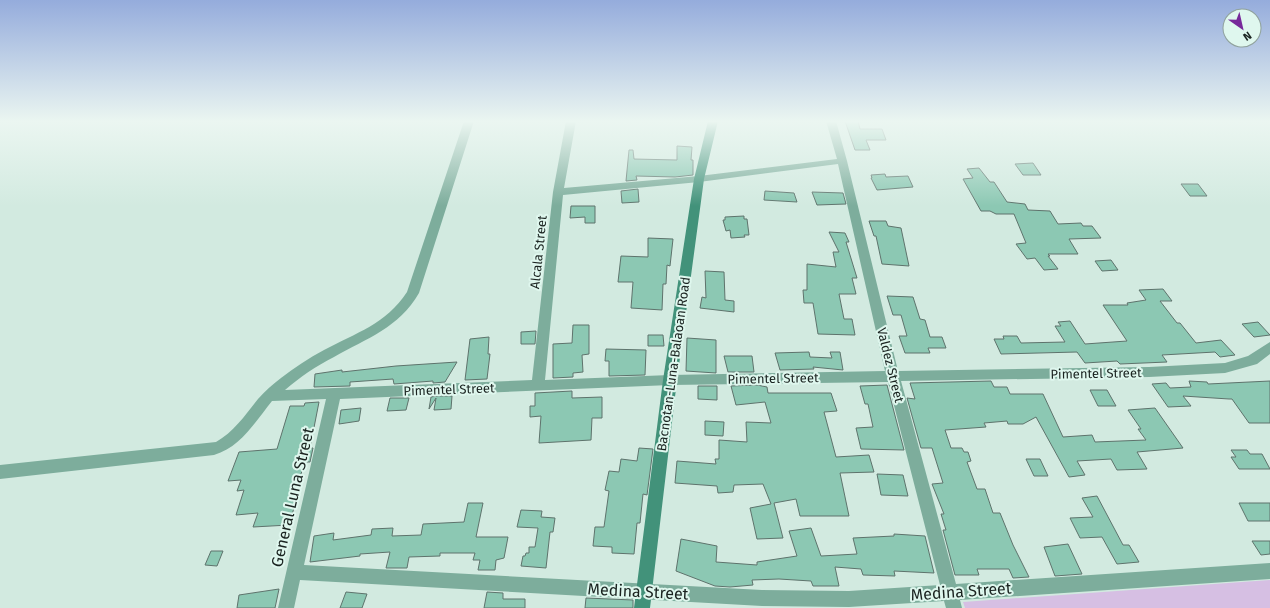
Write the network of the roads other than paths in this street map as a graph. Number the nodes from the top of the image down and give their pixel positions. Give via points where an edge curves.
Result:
1 (460, 149) edge
2 (566, 149) edge
3 (706, 149) edge
4 (839, 149) edge
5 (842, 160) junction
6 (699, 179) junction
7 (558, 192) junction
8 (1270, 347) edge
9 (893, 376) junction
10 (670, 380) junction
11 (538, 386) junction
12 (334, 394) junction
13 (270, 396) junction
14 (0, 472) edge
15 (1270, 571) edge
16 (293, 572) junction
17 (949, 591) junction
18 (643, 600) edge
19 (286, 608) edge
20 (954, 608) edge

1 - 13 street via 413,293 406,305 382,327 317,361
2 - 7 street, Alcala Street
3 - 6 main road, Bacnotan-Luna-Balaoan Road
4 - 5 street, Valdez Street
5 - 6 street
5 - 9 street, Valdez Street
6 - 7 street
6 - 10 main road, Bacnotan-Luna-Balaoan Road
7 - 11 street, Alcala Street
8 - 9 street, Pimentel Street via 1252,360 1225,368 1149,372
9 - 10 street, Pimentel Street
9 - 17 street, Valdez Street
10 - 11 street, Pimentel Street
10 - 18 main road, Bacnotan-Luna-Balaoan Road
11 - 12 street, Pimentel Street
12 - 13 street, Pimentel Street
12 - 16 street, General Luna Street
13 - 14 street via 232,438 213,449
15 - 17 street, Medina Street
16 - 18 street, Medina Street via 453,580
16 - 19 street, General Luna Street
17 - 18 street, Medina Street via 848,599
17 - 20 street, Valdez Street

